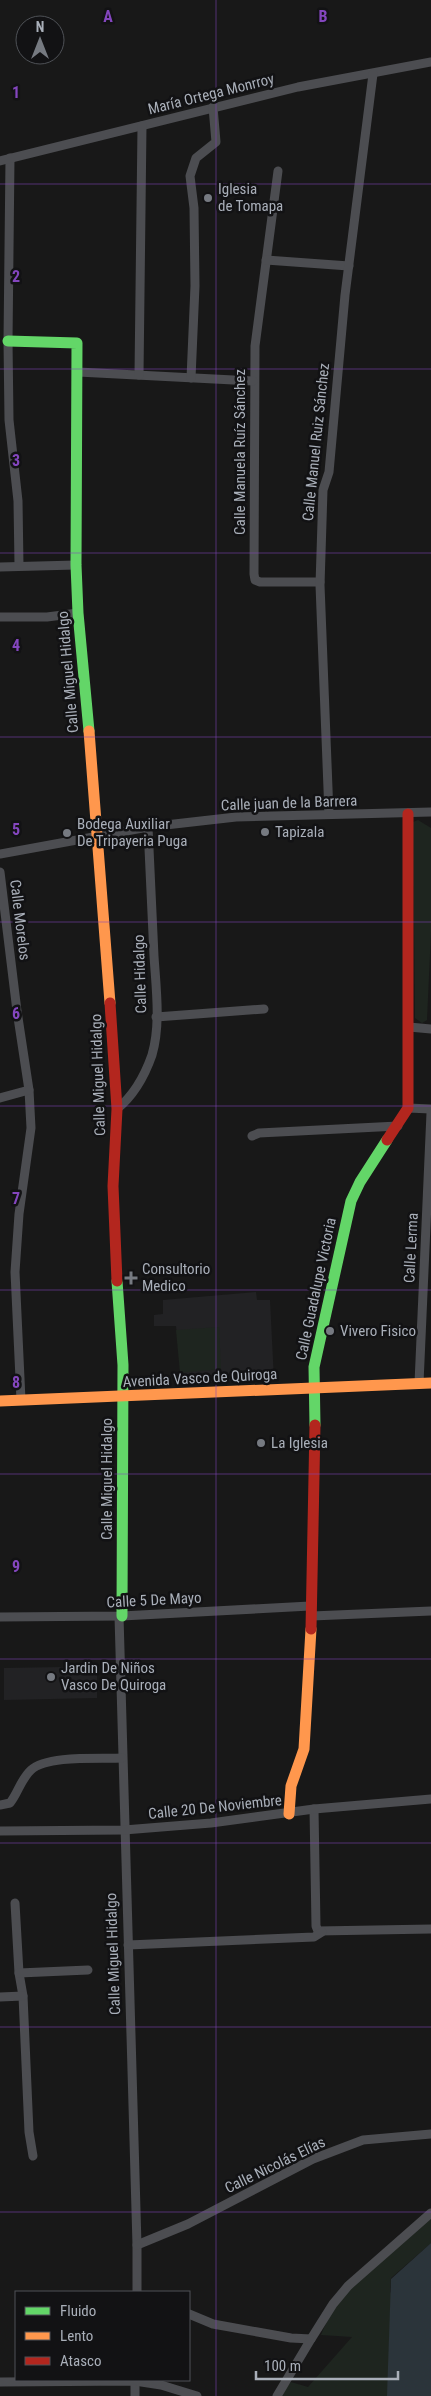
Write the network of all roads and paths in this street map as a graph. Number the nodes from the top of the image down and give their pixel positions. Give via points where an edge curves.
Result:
1 (431, 62) edge
2 (374, 74) junction
3 (213, 107) junction
4 (142, 126) junction
5 (10, 158) junction
6 (0, 160) edge
7 (278, 172) dead end
8 (266, 260) junction
9 (349, 266) junction
10 (8, 341) junction
11 (78, 372) junction
12 (139, 375) junction
13 (191, 378) junction
14 (254, 380) junction
15 (19, 565) junction
16 (76, 565) junction
17 (0, 567) edge
18 (320, 582) junction
19 (78, 613) junction
20 (0, 617) edge
21 (431, 812) edge
22 (329, 814) junction
23 (408, 814) junction
24 (148, 827) junction
25 (99, 838) junction
26 (0, 854) edge
27 (0, 872) edge
28 (264, 1008) dead end
29 (156, 1017) junction
30 (409, 1028) junction
31 (431, 1029) edge
32 (29, 1090) junction
33 (0, 1098) edge
34 (408, 1108) junction
35 (118, 1109) junction
36 (431, 1109) edge
37 (431, 1113) edge
38 (398, 1126) junction
39 (252, 1136) dead end
40 (425, 1383) edge
41 (314, 1388) junction
42 (122, 1397) junction
43 (0, 1400) edge
44 (20, 1400) junction
45 (311, 1611) junction
46 (431, 1611) edge
47 (120, 1616) junction
48 (0, 1618) edge
49 (122, 1758) junction
50 (431, 1798) edge
51 (0, 1805) edge
52 (314, 1809) junction
53 (289, 1814) junction
54 (124, 1830) junction
55 (0, 1832) edge
56 (14, 1903) dead end
57 (431, 1929) edge
58 (320, 1932) junction
59 (128, 1945) junction
60 (88, 1970) dead end
61 (19, 1974) junction
62 (23, 1996) junction
63 (0, 1997) edge
64 (431, 2134) edge
65 (33, 2156) dead end
66 (431, 2213) edge
67 (137, 2245) junction
68 (137, 2291) edge
69 (190, 2314) edge
70 (311, 2339) junction
71 (68, 2381) edge
72 (135, 2381) edge
73 (140, 2381) edge
74 (0, 2382) edge
75 (135, 2396) edge
76 (197, 2396) edge
77 (277, 2396) edge

1 - 2 street, María Ortega Monrroy
2 - 3 street, María Ortega Monrroy via 298,87
2 - 9 street, Calle Manuel Ruiz Sánchez
3 - 4 street, María Ortega Monrroy
3 - 13 street via 216,142 196,158 190,176 194,208 195,286
4 - 5 street, María Ortega Monrroy
4 - 12 street
5 - 6 street, María Ortega Monrroy
5 - 10 street
7 - 8 street, Calle Manuela Ruíz Sánchez
8 - 9 street
8 - 14 street, Calle Manuela Ruíz Sánchez
9 - 18 street, Calle Manuel Ruiz Sánchez via 329,472 324,490
10 - 11 street, Calle Miguel Hidalgo via 77,343
10 - 15 street via 9,420 18,501
11 - 12 street
11 - 16 street, Calle Miguel Hidalgo
12 - 13 street
13 - 14 street
14 - 18 street, Calle Manuela Ruíz Sánchez via 255,580
15 - 16 street
15 - 17 street
16 - 19 street, Calle Miguel Hidalgo
18 - 22 street, Calle Manuel Ruiz Sánchez
19 - 20 street
19 - 25 street, Calle Miguel Hidalgo
21 - 23 street, Calle juan de la Barrera
22 - 23 street, Calle juan de la Barrera
22 - 24 street, Calle juan de la Barrera via 236,817
23 - 30 street, Calle Guadalupe Victoria
24 - 25 street, Calle juan de la Barrera
24 - 29 street, Calle Hidalgo
25 - 26 street, Calle juan de la Barrera
25 - 35 street, Calle Miguel Hidalgo
27 - 32 street, Calle Morelos
28 - 29 street
29 - 35 street, Calle Hidalgo via 148,1066 129,1099
30 - 31 street
30 - 34 street, Calle Guadalupe Victoria
32 - 33 street
32 - 44 street, Calle Morelos via 31,1128 15,1272
34 - 36 street
34 - 38 street, Calle Guadalupe Victoria
35 - 42 street, Calle Miguel Hidalgo via 113,1186
37 - 40 street, Calle Lerma
38 - 39 street via 259,1132
38 - 41 street, Calle Guadalupe Victoria via 351,1201 319,1338
40 - 41 street, Avenida Vasco de Quiroga
41 - 42 street, Avenida Vasco de Quiroga
41 - 45 street, Calle Guadalupe Victoria
42 - 44 street, Avenida Vasco de Quiroga
42 - 47 street, Calle Miguel Hidalgo
43 - 44 street, Avenida Vasco de Quiroga
45 - 46 street, Calle 5 De Mayo
45 - 47 street, Calle 5 De Mayo
45 - 53 street, Calle Guadalupe Victoria via 304,1749 291,1786
47 - 48 street, Calle 5 De Mayo
47 - 49 street, Calle Miguel Hidalgo
49 - 51 street via 38,1764 27,1774 10,1803
49 - 54 street, Calle Miguel Hidalgo
50 - 52 street, Calle 20 De Noviembre
52 - 53 street, Calle 20 De Noviembre
52 - 58 street
53 - 54 street, Calle 20 De Noviembre
54 - 55 street, Calle 20 De Noviembre
54 - 59 street, Calle Miguel Hidalgo
56 - 61 street
57 - 58 street
58 - 59 street via 314,1936
59 - 67 street, Calle Miguel Hidalgo
60 - 61 street
61 - 62 street
62 - 63 street
62 - 65 street
64 - 67 street, Calle Nicolás Elías via 363,2140 313,2159 188,2224
66 - 70 street via 348,2286
67 - 68 street, Calle Miguel Hidalgo
69 - 70 street via 213,2324
70 - 77 street
71 - 74 street
72 - 75 street
73 - 76 street

